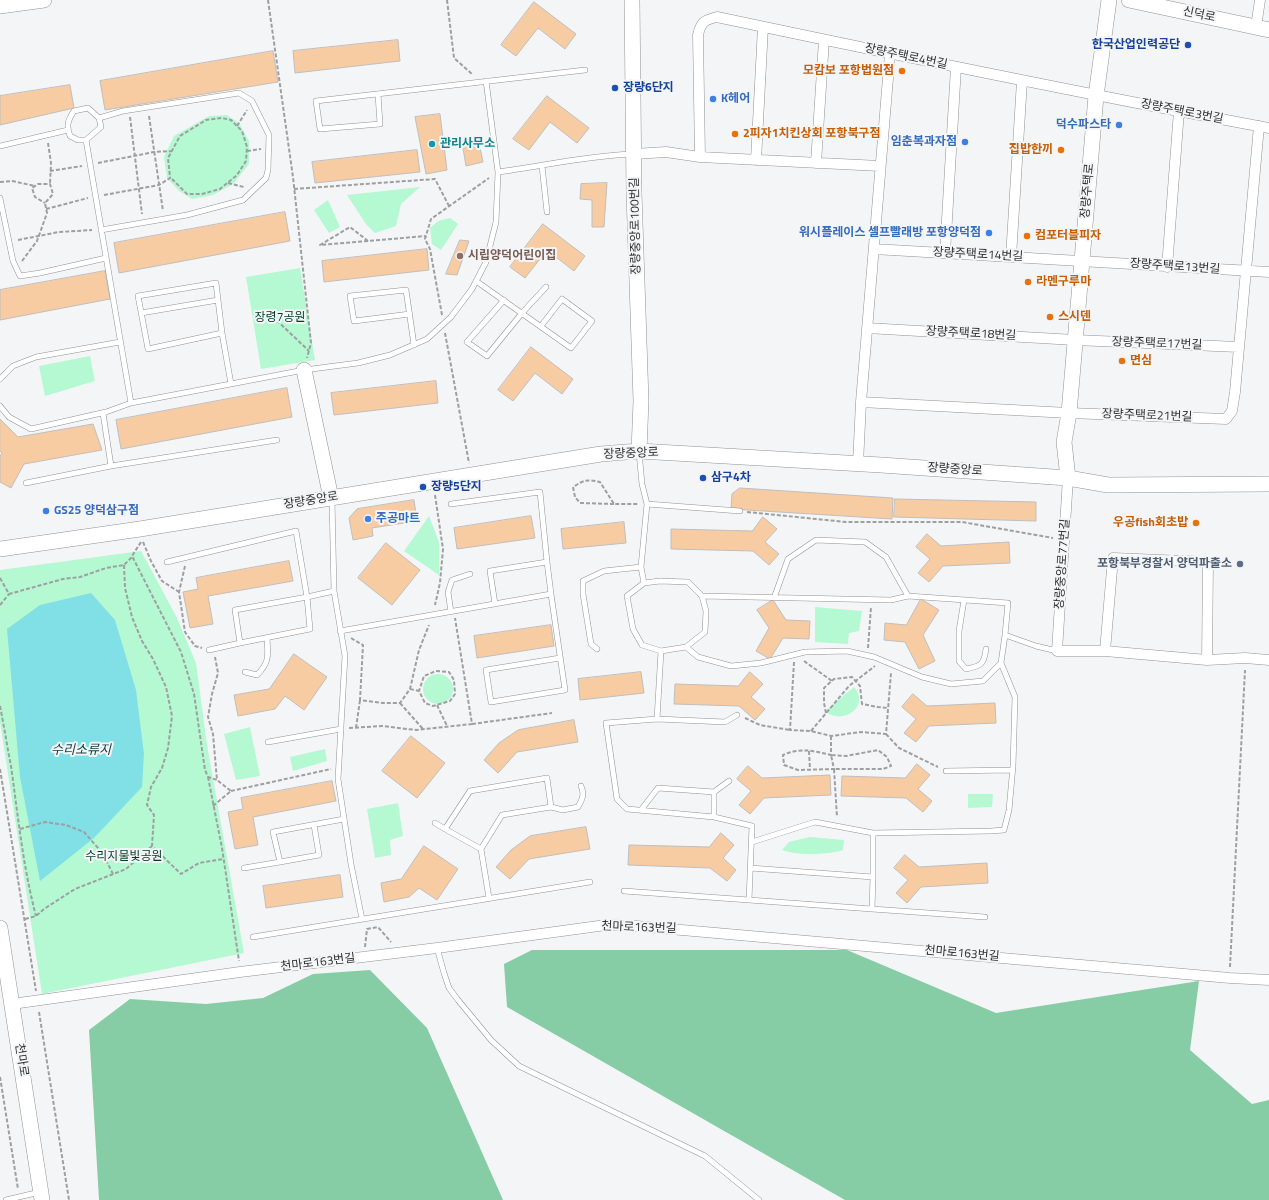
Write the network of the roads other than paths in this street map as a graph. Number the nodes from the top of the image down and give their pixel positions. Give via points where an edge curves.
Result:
1 (44, 0) edge
2 (632, 0) edge
3 (1110, 0) edge
4 (1129, 0) edge
5 (1260, 0) edge
6 (0, 6) edge
7 (763, 27) junction
8 (1263, 29) edge
9 (824, 40) junction
10 (890, 54) junction
11 (956, 67) junction
12 (585, 70) dead end
13 (486, 81) junction
14 (1022, 81) junction
15 (378, 94) junction
16 (1096, 96) junction
17 (1179, 111) junction
18 (99, 118) junction
19 (1264, 127) edge
20 (68, 130) junction
21 (86, 140) junction
22 (0, 146) edge
23 (634, 154) junction
24 (700, 157) junction
25 (756, 160) junction
26 (816, 163) junction
27 (542, 166) junction
28 (880, 166) junction
29 (498, 172) junction
30 (0, 198) edge
31 (547, 212) dead end
32 (102, 230) junction
33 (874, 248) junction
34 (945, 253) junction
35 (1011, 257) junction
36 (106, 258) junction
37 (1082, 261) junction
38 (1168, 267) junction
39 (1245, 272) junction
40 (1269, 272) edge
41 (476, 281) junction
42 (546, 287) dead end
43 (218, 300) junction
44 (504, 300) junction
45 (141, 313) junction
46 (410, 314) junction
47 (522, 314) junction
48 (541, 326) junction
49 (867, 328) junction
50 (222, 333) junction
51 (1075, 340) junction
52 (120, 342) junction
53 (414, 345) junction
54 (1239, 347) junction
55 (304, 370) junction
56 (0, 379) edge
57 (231, 384) junction
58 (861, 402) junction
59 (131, 403) junction
60 (0, 406) edge
61 (103, 413) junction
62 (1069, 413) junction
63 (277, 440) dead end
64 (639, 451) junction
65 (858, 464) junction
66 (111, 466) junction
67 (1068, 478) junction
68 (26, 483) dead end
69 (1269, 484) edge
70 (332, 498) junction
71 (451, 504) dead end
72 (647, 504) junction
73 (740, 512) road end
74 (0, 549) edge
75 (167, 562) dead end
76 (547, 562) junction
77 (641, 568) junction
78 (470, 574) dead end
79 (644, 583) junction
80 (334, 591) junction
81 (551, 594) junction
82 (702, 596) junction
83 (908, 596) junction
84 (307, 597) junction
85 (774, 598) junction
86 (964, 600) junction
87 (495, 604) junction
88 (452, 612) junction
89 (340, 631) junction
90 (1006, 635) junction
91 (267, 638) junction
92 (240, 643) junction
93 (686, 648) junction
94 (211, 649) road end
95 (597, 649) dead end
96 (986, 649) dead end
97 (661, 651) junction
98 (1057, 651) junction
99 (1105, 651) junction
100 (560, 658) junction
101 (1206, 660) junction
102 (1269, 660) edge
103 (1001, 663) junction
104 (245, 672) dead end
105 (737, 715) road end
106 (657, 719) junction
107 (341, 729) junction
108 (268, 742) dead end
109 (1012, 770) junction
110 (946, 771) road end
111 (729, 781) dead end
112 (581, 786) dead end
113 (714, 792) junction
114 (551, 807) junction
115 (641, 810) junction
116 (714, 817) junction
117 (344, 819) junction
118 (436, 823) dead end
119 (314, 824) junction
120 (445, 829) junction
121 (873, 833) junction
122 (752, 842) junction
123 (481, 849) junction
124 (280, 862) junction
125 (244, 868) dead end
126 (750, 868) junction
127 (873, 877) junction
128 (590, 882) dead end
129 (624, 891) dead end
130 (489, 898) junction
131 (749, 900) junction
132 (872, 909) junction
133 (985, 917) dead end
134 (362, 919) junction
135 (0, 928) edge
136 (253, 937) dead end
137 (437, 948) junction
138 (1269, 980) edge
139 (12, 1004) junction
140 (41, 1196) edge
141 (6, 1200) edge
142 (759, 1200) edge

1 - 6 street
2 - 23 street, 장량중앙로100번길
3 - 16 street, 장량주택로
4 - 8 street, 신덕로
5 - 8 street
7 - 9 street, 장량주택로4번길
7 - 24 street, 장량주택로4번길 via 717,17 700,25
7 - 25 street
9 - 10 street, 장량주택로4번길
9 - 26 street
10 - 11 street, 장량주택로4번길
10 - 28 street
11 - 14 street, 장량주택로4번길
11 - 34 street
12 - 13 lane
13 - 15 lane
13 - 29 lane
14 - 16 street, 장량주택로4번길
14 - 35 street
15 - 15 lane via 316,101 320,129 380,124
16 - 17 street, 장량주택로3번길
16 - 37 street, 장량주택로
17 - 19 street, 장량주택로3번길
17 - 38 street
18 - 20 lane via 88,108 74,111 68,120
18 - 21 lane via 101,127
18 - 32 lane via 129,110 239,93 252,101 269,136 266,178 243,200 187,215
19 - 39 street
20 - 21 lane via 70,136
20 - 22 lane
21 - 32 lane
23 - 24 street via 666,152
23 - 27 lane via 604,155
23 - 64 street, 장량중앙로100번길 via 641,401
24 - 25 street
25 - 26 street
26 - 28 street
27 - 29 lane
27 - 31 lane
28 - 33 street
29 - 41 lane via 496,222 486,262
30 - 36 lane via 13,261 20,276
32 - 36 lane
33 - 34 street, 장량주택로14번길
33 - 49 street
34 - 35 street, 장량주택로14번길
35 - 37 street, 장량주택로14번길
36 - 52 lane
37 - 38 street, 장량주택로13번길
37 - 51 street, 장량주택로
38 - 39 street, 장량주택로13번길
39 - 40 street, 장량주택로13번길
39 - 54 street
41 - 44 lane
41 - 53 lane via 451,317 427,339
42 - 47 lane
43 - 45 lane
43 - 45 lane via 216,283 138,296
43 - 50 lane
44 - 47 lane
44 - 47 lane via 467,342 487,356
45 - 50 lane via 148,349
46 - 46 lane via 406,290 350,296 354,321
46 - 53 lane
47 - 48 lane
48 - 48 lane via 562,299 592,321 571,348
49 - 51 street, 장량주택로18번길
49 - 58 street
50 - 57 lane
51 - 54 street, 장량주택로17번길
51 - 62 street, 장량주택로
52 - 56 lane via 36,357 13,366
52 - 59 lane
53 - 55 lane via 390,355 364,361
54 - 62 street, 장량주택로21번길 via 1232,411 1226,419
55 - 57 lane
55 - 70 street
57 - 59 lane
58 - 62 street, 장량주택로21번길
58 - 65 street
59 - 61 lane
60 - 61 lane via 9,417 31,429
61 - 66 lane
62 - 67 street, 장량주택로 via 1064,442
63 - 66 lane
64 - 65 street, 장량중앙로
64 - 70 street, 장량중앙로 via 601,454
64 - 72 lane
65 - 67 street, 장량중앙로
66 - 68 lane
67 - 69 street, 장량중앙로 via 1108,485
67 - 98 street, 장량중앙로77번길
70 - 74 street, 장량중앙로
70 - 80 lane
71 - 76 lane via 540,492
72 - 73 lane
72 - 77 lane
75 - 84 lane via 296,531
76 - 81 lane
76 - 87 lane via 490,571
77 - 79 lane
77 - 95 lane via 604,571 583,581 582,594 592,644
78 - 88 lane via 452,580 448,592
79 - 82 lane via 688,582
79 - 97 lane via 627,596 633,629 642,645
80 - 84 lane
80 - 89 lane
81 - 87 lane
81 - 100 lane
82 - 85 lane
82 - 93 lane via 706,610 705,632
83 - 85 lane via 891,600
83 - 85 lane via 886,557 865,542 816,540 788,559
83 - 86 lane
84 - 91 lane via 310,629
84 - 92 lane via 235,610
86 - 90 lane via 1008,603
86 - 96 lane via 959,631 959,661 966,669 978,667 984,661
87 - 88 lane
88 - 89 lane
89 - 107 lane via 344,656
90 - 98 lane
90 - 103 lane
91 - 92 lane
91 - 104 lane via 268,656 265,667 257,675
92 - 94 lane
93 - 97 lane
93 - 103 lane via 698,657 731,666 761,663 805,652 846,651 882,660 922,677 951,684 984,681
97 - 106 lane
98 - 99 street
99 - 101 street
99 - 101 street via 1113,558 1208,562
100 - 100 lane via 565,690 491,702 486,670
101 - 102 street
103 - 109 lane via 1015,697
105 - 106 lane via 725,722
106 - 115 lane via 606,723 617,799 627,809
107 - 108 lane
107 - 117 lane via 338,780
109 - 110 lane
109 - 121 lane via 1009,810 1004,830
111 - 113 lane
112 - 114 lane via 583,800 578,807 563,810
113 - 115 lane via 658,788
113 - 116 lane
114 - 120 lane via 547,778 470,791
114 - 123 lane via 502,815
115 - 116 lane
116 - 122 lane via 752,826
117 - 119 lane
117 - 134 lane
118 - 120 lane
119 - 124 lane via 319,855
119 - 124 lane via 274,832
120 - 123 lane
121 - 122 lane via 815,822
121 - 127 lane
122 - 126 lane
123 - 130 lane
124 - 125 lane
126 - 127 lane
126 - 131 lane
127 - 132 lane
128 - 130 lane
129 - 131 lane
130 - 134 lane
131 - 132 lane
132 - 133 lane
134 - 136 lane
135 - 139 street, 천마로
137 - 138 street, 천마로163번길 via 620,925
137 - 139 street, 천마로163번길
137 - 142 lane via 450,988 458,1000 491,1040 519,1066 705,1156
139 - 140 street, 천마로
140 - 141 lane

